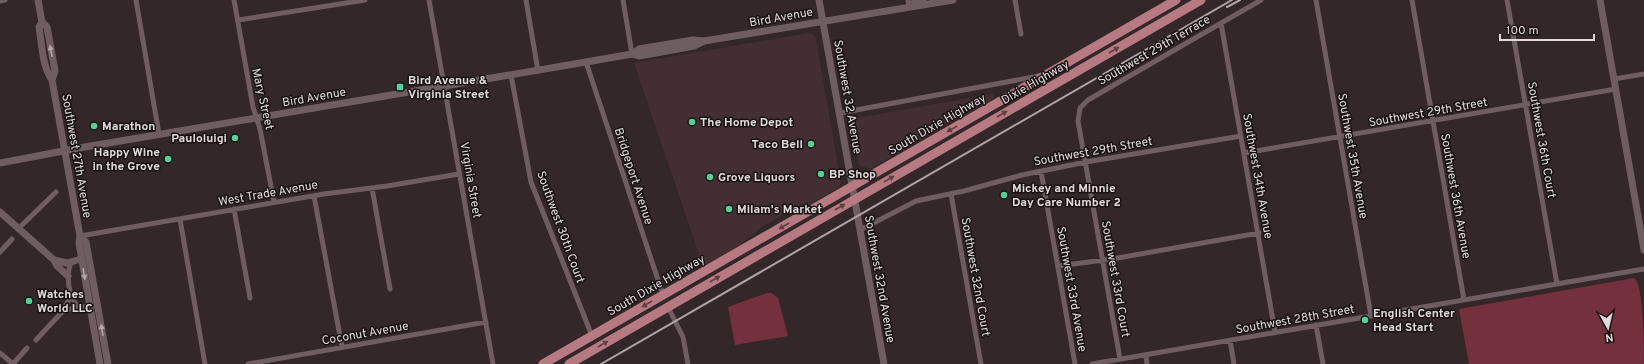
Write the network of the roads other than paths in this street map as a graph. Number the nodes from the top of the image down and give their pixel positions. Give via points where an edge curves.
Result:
1 (5, 0) edge
2 (38, 0) edge
3 (136, 0) edge
4 (234, 0) edge
5 (365, 0) edge
6 (429, 0) edge
7 (526, 0) edge
8 (623, 0) edge
9 (819, 0) edge
10 (923, 0) edge
11 (953, 0) edge
12 (1015, 0) edge
13 (1176, 0) edge
14 (1201, 0) edge
15 (1261, 0) edge
16 (1316, 0) edge
17 (1412, 0) edge
18 (1507, 0) edge
19 (1600, 0) edge
20 (0, 1) edge
21 (909, 3) edge
22 (238, 20) junction
23 (822, 21) junction
24 (1221, 23) junction
25 (1021, 34) dead end
26 (632, 54) junction
27 (586, 62) junction
28 (538, 71) junction
29 (1644, 74) edge
30 (511, 75) junction
31 (1045, 75) junction
32 (1614, 79) junction
33 (1004, 83) junction
34 (444, 87) junction
35 (1616, 89) junction
36 (1012, 94) junction
37 (1526, 105) junction
38 (1080, 108) joint
39 (840, 113) junction
40 (257, 118) junction
41 (1433, 121) junction
42 (160, 134) junction
43 (1241, 136) junction
44 (1339, 137) junction
45 (65, 151) junction
46 (1244, 153) junction
47 (1086, 162) junction
48 (0, 163) edge
49 (1041, 171) junction
50 (459, 174) junction
51 (853, 186) junction
52 (372, 188) junction
53 (56, 192) dead end
54 (951, 194) junction
55 (314, 196) junction
56 (855, 199) junction
57 (274, 202) junction
58 (234, 209) junction
59 (0, 212) edge
60 (180, 219) junction
61 (19, 228) junction
62 (860, 230) junction
63 (1259, 233) junction
64 (80, 236) junction
65 (12, 239) dead end
66 (1644, 250) edge
67 (0, 252) edge
68 (81, 259) junction
69 (54, 260) junction
70 (1103, 260) junction
71 (71, 262) junction
72 (1058, 266) junction
73 (90, 267) junction
74 (1644, 269) edge
75 (68, 276) junction
76 (1557, 284) junction
77 (390, 289) dead end
78 (72, 294) junction
79 (663, 295) junction
80 (250, 298) dead end
81 (1464, 300) junction
82 (78, 306) junction
83 (668, 307) junction
84 (90, 308) junction
85 (62, 312) junction
86 (1372, 316) junction
87 (486, 322) junction
88 (1316, 325) junction
89 (1276, 332) junction
90 (592, 336) junction
91 (36, 340) dead end
92 (1230, 340) junction
93 (342, 347) junction
94 (27, 348) dead end
95 (0, 353) edge
96 (1146, 355) junction
97 (1120, 359) junction
98 (13, 364) edge
99 (100, 364) edge
100 (108, 364) edge
101 (205, 364) edge
102 (248, 364) edge
103 (493, 364) edge
104 (543, 364) edge
105 (569, 364) edge
106 (688, 364) edge
107 (884, 364) edge
108 (981, 364) edge
109 (1075, 364) edge
110 (1092, 364) edge
111 (1147, 364) edge
112 (1234, 364) edge
113 (1322, 364) edge

1 - 20 street
2 - 45 street, Southwest 27th Avenue via 42,22 47,27 55,71 52,80
3 - 42 street
4 - 22 street, Mary Street
5 - 22 street
6 - 34 street, Virginia Street
7 - 28 street
8 - 26 street
9 - 23 street, Southwest 32 Avenue
10 - 21 street, Bird Avenue
11 - 21 street, Bird Avenue via 918,7
12 - 25 street
13 - 31 highway, South Dixie Highway
56 -> 14 highway, Dixie Highway
15 - 24 street, Southwest 29th Terrace
16 - 44 street, Southwest 35th Avenue
17 - 41 street, Southwest 36th Avenue
18 - 37 street, Southwest 36th Court
19 - 32 street
21 - 23 street, Bird Avenue
22 - 40 street, Mary Street
23 - 26 street, Bird Avenue via 704,41 694,46 639,56
23 - 39 street, Southwest 32 Avenue
24 - 38 street, Southwest 29th Terrace via 1088,100
24 - 43 street, Southwest 34th Avenue
26 - 27 street, Bird Avenue
27 - 28 street, Bird Avenue
27 - 79 street, Bridgeport Avenue
28 - 30 street, Bird Avenue
29 - 32 street
30 - 34 street, Bird Avenue
30 - 90 street, Southwest 30th Court via 531,182
31 - 33 street
31 - 36 highway, South Dixie Highway
32 - 35 street
33 - 36 street
33 - 39 street
34 - 40 street, Bird Avenue
34 - 50 street, Virginia Street
35 - 37 street, Southwest 29th Street
35 - 66 street
36 -> 51 highway, South Dixie Highway
37 - 41 street, Southwest 29th Street
37 - 76 street, Southwest 36th Court
38 - 47 street, Southwest 33rd Court via 1078,121
39 - 51 street, Southwest 32 Avenue
40 - 42 street, Bird Avenue
40 - 57 street, Mary Street
41 - 44 street, Southwest 29th Street
41 - 81 street, Southwest 36th Avenue
42 - 45 street, Bird Avenue
43 - 46 street, Southwest 34th Avenue
43 - 47 street, Southwest 29th Street
44 - 46 street, Southwest 29th Street
44 - 86 street, Southwest 35th Avenue
45 - 48 street, Bird Avenue
45 - 64 street, Southwest 27th Avenue
46 - 63 street, Southwest 34th Avenue
47 - 49 street, Southwest 29th Street
47 - 70 street, Southwest 33rd Court
49 - 54 street, Southwest 29th Street
49 - 72 street, Southwest 33rd Avenue
50 - 52 street, West Trade Avenue
50 - 87 street, Virginia Street
51 - 56 street, Southwest 32 Avenue
51 -> 79 highway, South Dixie Highway
52 - 55 street, West Trade Avenue
52 - 77 street
53 - 61 street
54 - 62 street via 910,204
54 - 108 street, Southwest 32nd Court
55 - 57 street, West Trade Avenue
55 - 93 street
56 - 62 street, Southwest 32nd Avenue
83 -> 56 highway, Dixie Highway
57 - 58 street, West Trade Avenue
58 - 60 street, West Trade Avenue
58 - 80 street
59 - 61 street
60 - 64 street, West Trade Avenue
60 - 101 street
61 - 69 street
62 - 107 street, Southwest 32nd Avenue
63 - 70 street
63 - 89 street, Southwest 34th Avenue
64 - 68 street, Southwest 27th Avenue
64 - 73 street, Southwest 27th Avenue via 86,242
65 - 67 street
68 - 71 street
68 - 73 street
68 -> 84 street, Southwest 27th Avenue
69 - 71 street
69 - 75 street
70 - 72 street
70 - 97 street, Southwest 33rd Court
71 - 75 street
72 - 109 street, Southwest 33rd Avenue
100 -> 73 street, Southwest 27th Avenue
74 - 76 street, Southwest 28th Street
75 - 78 street
76 - 81 street, Southwest 28th Street
78 - 82 street via 74,303
78 - 85 street
79 -> 90 highway, South Dixie Highway
81 - 86 street, Southwest 28th Street
82 - 84 street
82 - 85 street
105 -> 83 highway, Dixie Highway
83 - 106 street via 683,336
84 - 99 street, Southwest 27th Avenue
85 - 91 street
86 - 88 street, Southwest 28th Street
87 - 93 street, Coconut Avenue
87 - 103 street, Virginia Street
88 - 89 street, Southwest 28th Street
88 - 113 street
89 - 92 street, Southwest 28th Street
90 - 104 highway, South Dixie Highway
92 - 96 street, Southwest 28th Street
92 - 112 street
93 - 102 street, Coconut Avenue
94 - 98 street
95 - 98 street
96 - 97 street, Southwest 28th Street
96 - 111 street
97 - 110 street, Southwest 28th Street

